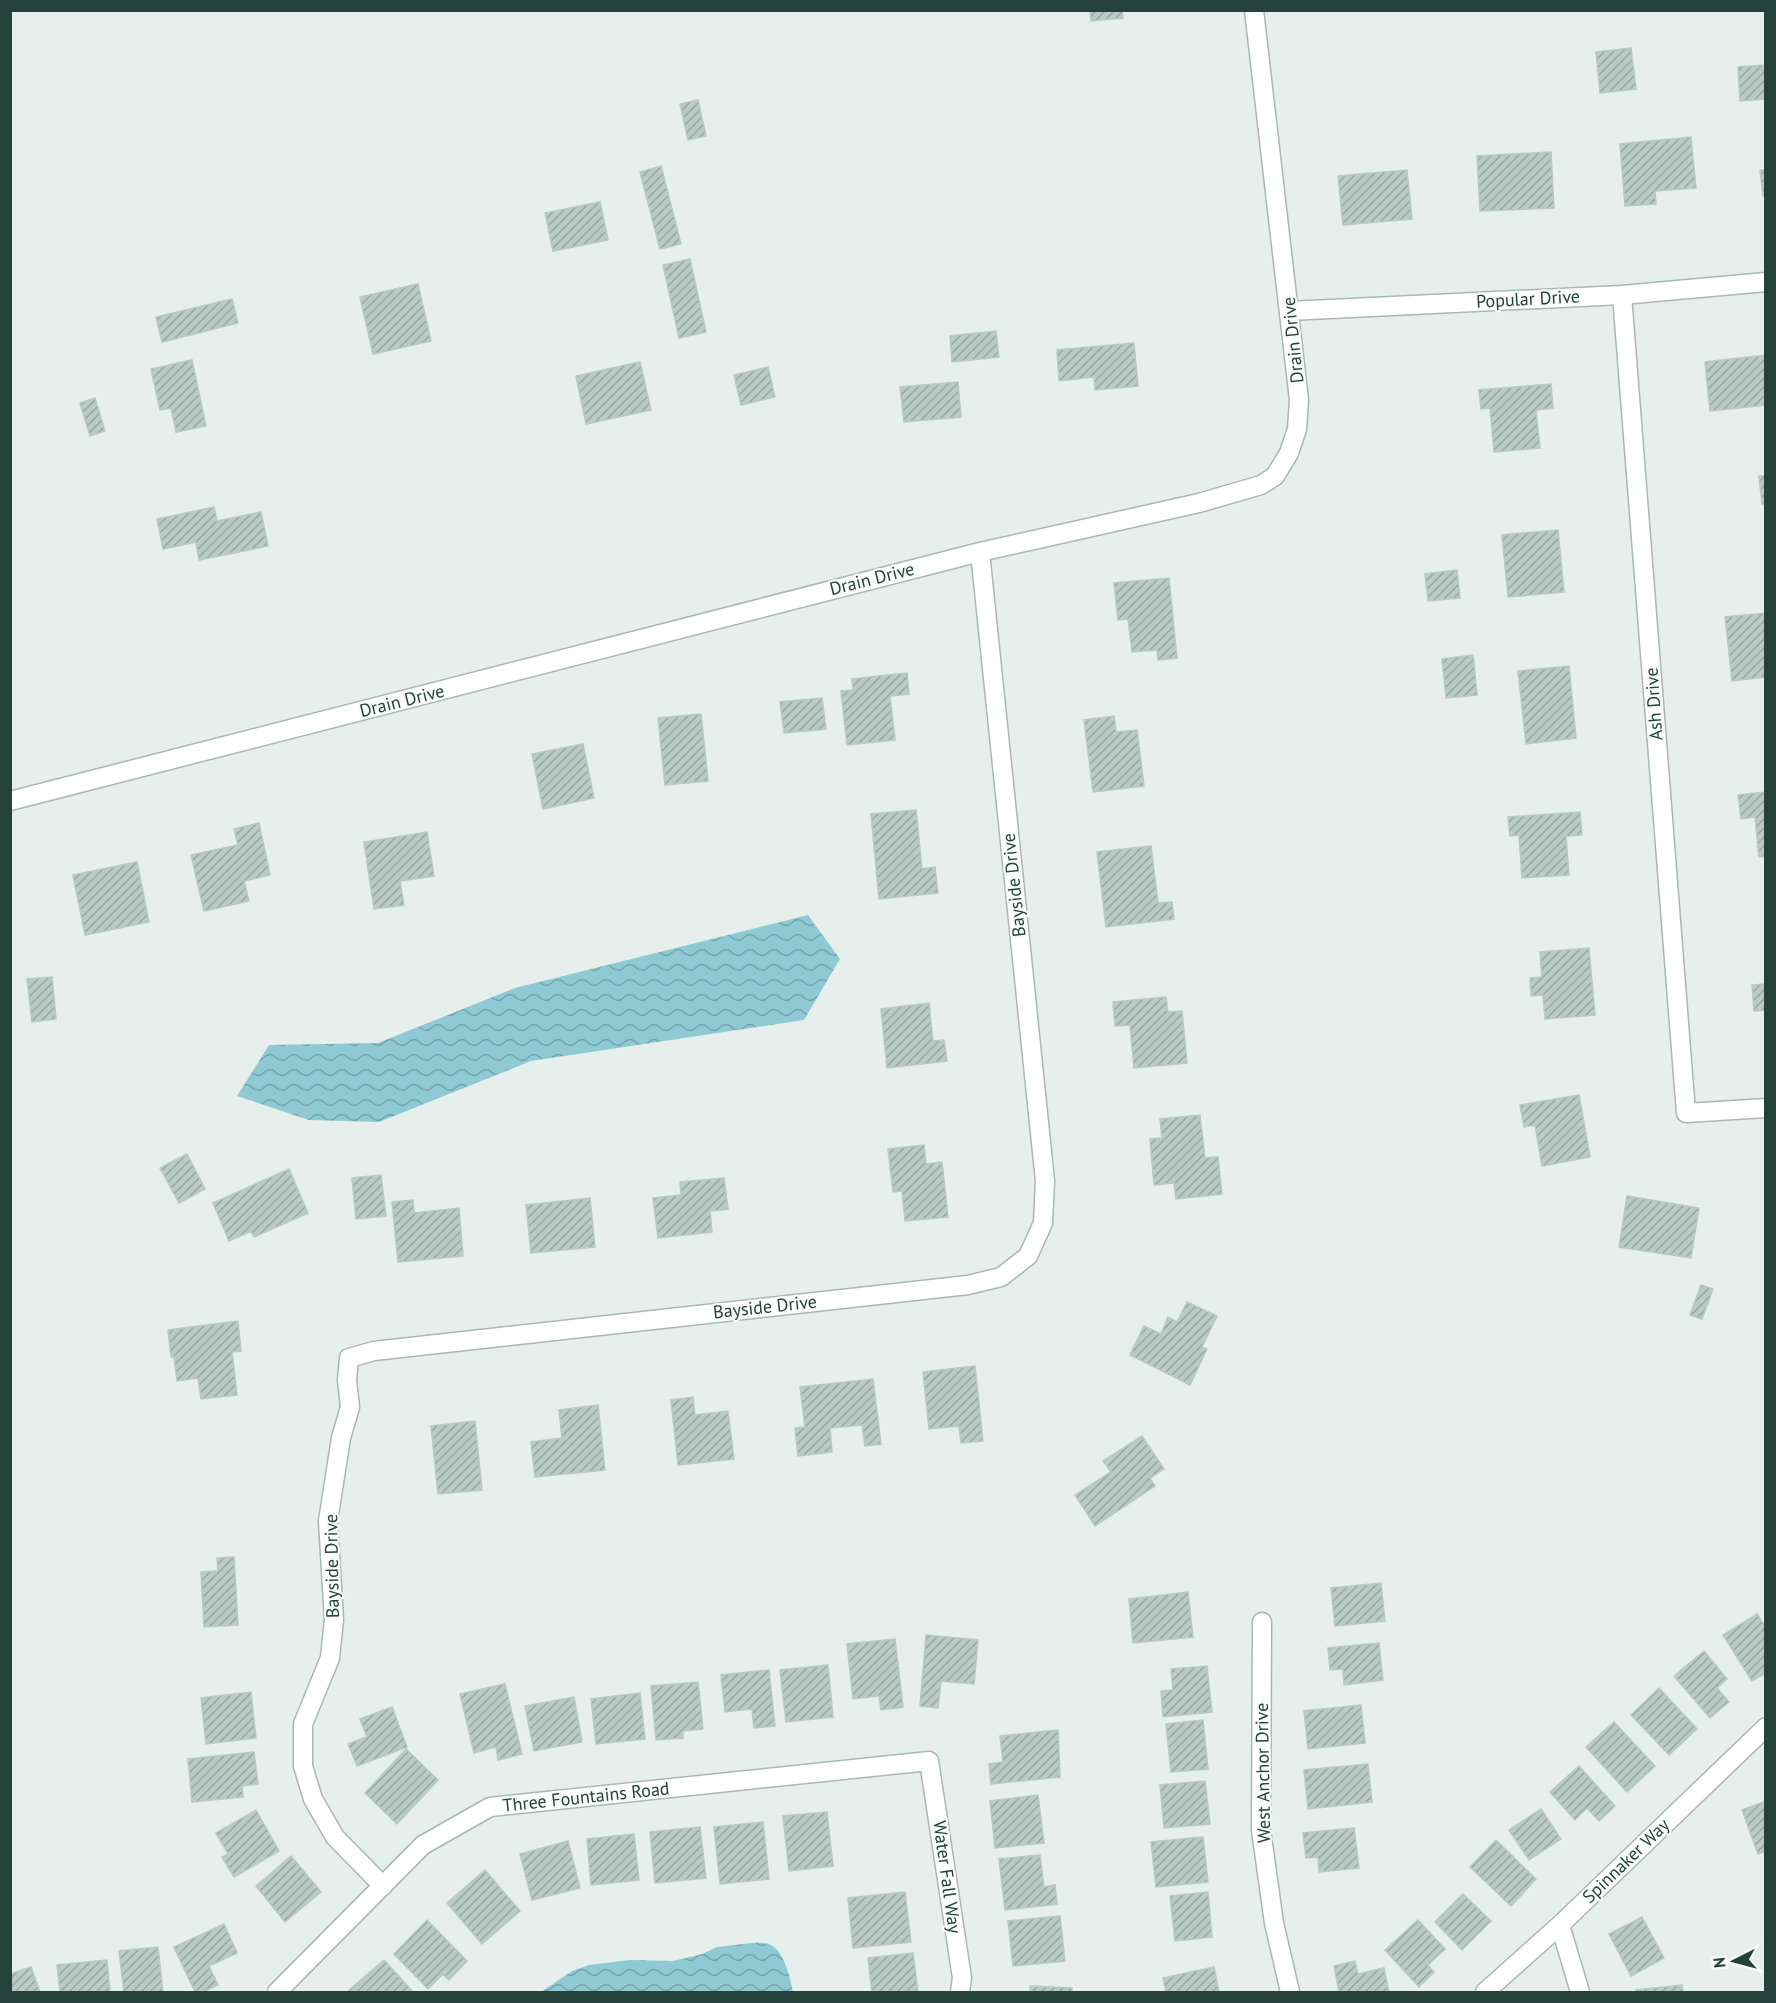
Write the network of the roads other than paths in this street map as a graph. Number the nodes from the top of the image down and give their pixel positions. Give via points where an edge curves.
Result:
1 (1254, 10) edge
2 (1766, 282) edge
3 (1622, 295) junction
4 (1289, 311) junction
5 (980, 552) junction
6 (10, 801) edge
7 (1766, 1108) edge
8 (1262, 1622) dead end
9 (1766, 1727) edge
10 (929, 1761) joint
11 (382, 1886) junction
12 (1560, 1925) junction
13 (277, 1992) edge
14 (960, 1992) edge
15 (1290, 1992) edge
16 (1485, 1992) edge
17 (1580, 1992) edge

1 - 4 street, Drain Drive
2 - 3 street, Popular Drive
3 - 4 street, Popular Drive
3 - 7 street, Ash Drive via 1686,1113
4 - 5 street, Drain Drive via 1299,400 1297,429 1275,476 1261,485 1199,503
5 - 6 street, Drain Drive
5 - 11 street, Bayside Drive via 1045,1180 1043,1223 1028,1256 1001,1277 968,1285 374,1351 349,1358 350,1407 328,1521 334,1620 330,1658 303,1724 303,1766 313,1799 335,1837
8 - 15 street, West Anchor Drive via 1261,1830 1274,1923
9 - 12 street, Spinnaker Way
10 - 11 street, Three Fountains Road via 490,1807 423,1845
10 - 14 street, Water Fall Way via 962,1978
11 - 13 street, Three Fountains Road
12 - 16 street, Spinnaker Way
12 - 17 street

